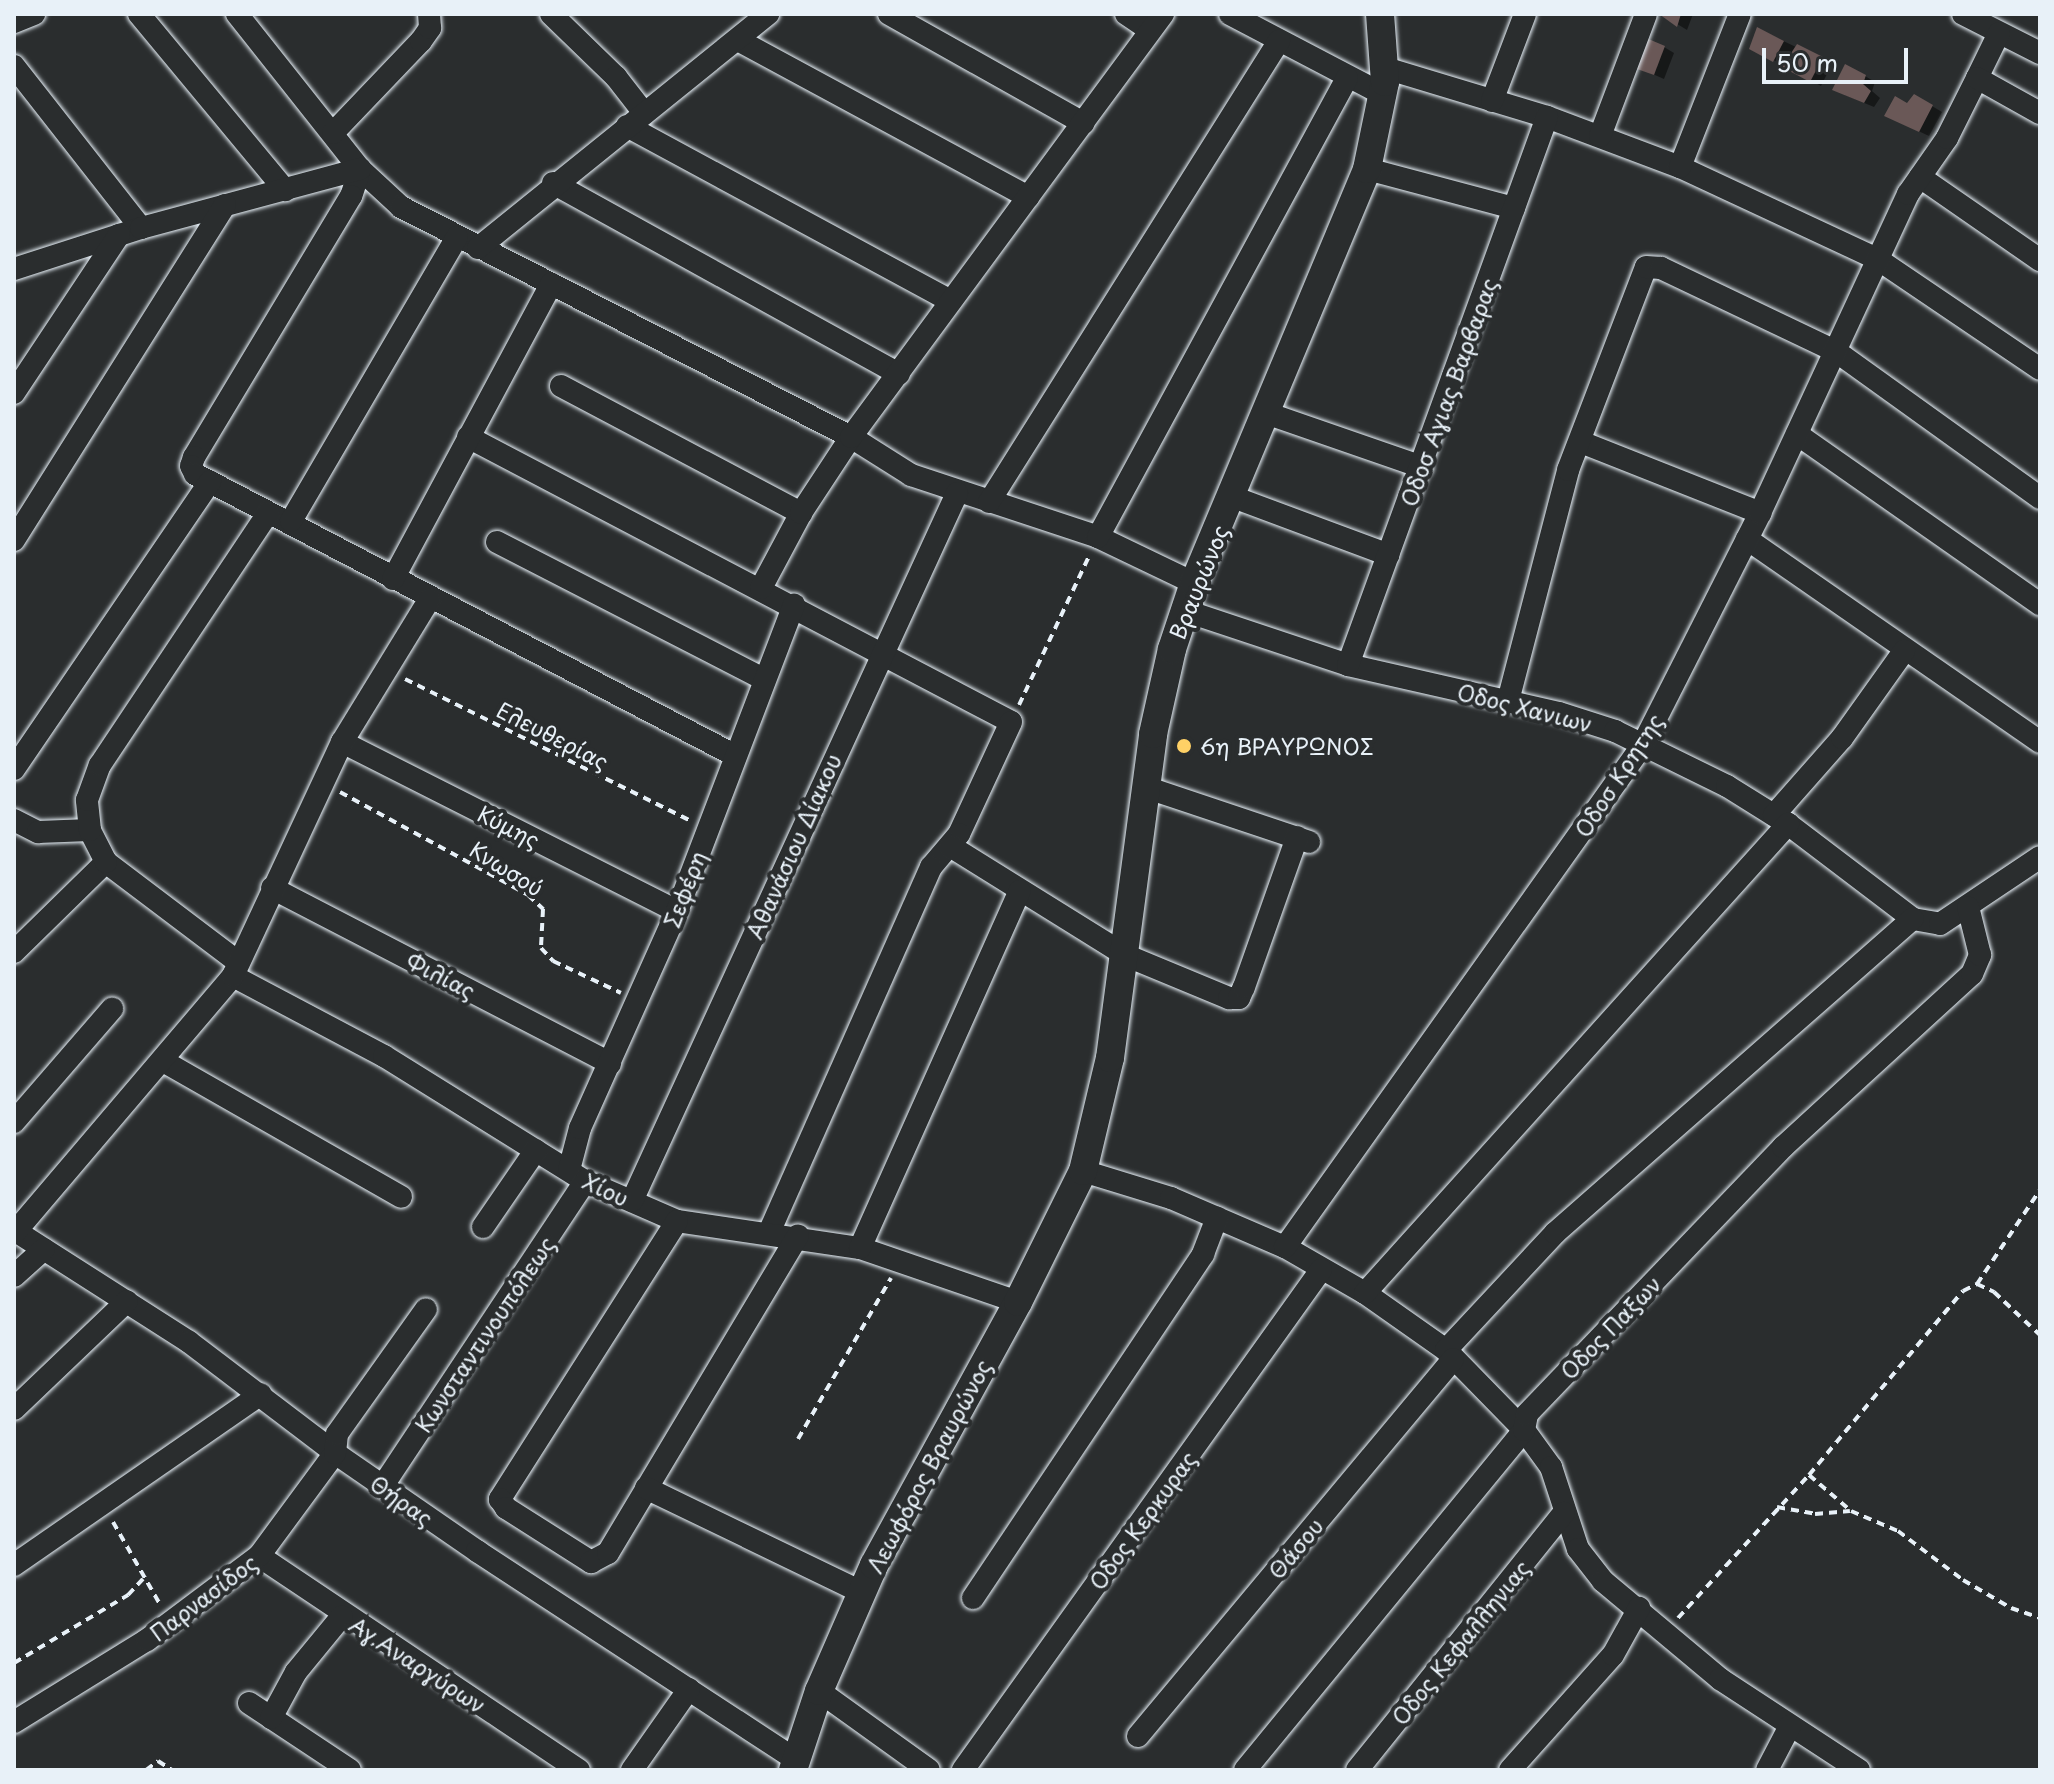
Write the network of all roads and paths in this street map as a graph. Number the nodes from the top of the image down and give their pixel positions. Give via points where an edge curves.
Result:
1 (34, 14) edge
2 (139, 14) edge
3 (237, 14) edge
4 (429, 14) edge
5 (551, 14) edge
6 (768, 14) edge
7 (889, 14) edge
8 (1126, 14) edge
9 (1230, 14) edge
10 (1380, 14) edge
11 (1525, 14) edge
12 (1646, 14) edge
13 (1740, 14) edge
14 (1963, 14) edge
15 (14, 22) edge
16 (1156, 22) edge
17 (1999, 33) junction
18 (738, 40) junction
19 (1279, 41) junction
20 (2040, 53) edge
21 (14, 66) edge
22 (1347, 78) junction
23 (1977, 78) junction
24 (1384, 82) junction
25 (1492, 101) junction
26 (2040, 113) edge
27 (1547, 117) junction
28 (635, 120) junction
29 (1083, 123) junction
30 (333, 133) junction
31 (1600, 136) junction
32 (1680, 167) junction
33 (360, 169) junction
34 (1367, 169) junction
35 (1920, 177) junction
36 (553, 183) junction
37 (285, 190) junction
38 (1028, 197) junction
39 (225, 205) junction
40 (1514, 208) junction
41 (141, 228) junction
42 (119, 235) junction
43 (457, 237) junction
44 (478, 248) junction
45 (1879, 260) junction
46 (2040, 260) edge
47 (14, 269) edge
48 (551, 284) junction
49 (951, 301) junction
50 (1837, 352) junction
51 (2040, 369) edge
52 (899, 374) junction
53 (561, 386) dead end
54 (14, 393) edge
55 (1269, 414) junction
56 (1797, 434) junction
57 (468, 437) junction
58 (851, 437) junction
59 (1581, 442) junction
60 (1422, 467) junction
61 (210, 482) junction
62 (957, 493) junction
63 (1233, 497) junction
64 (2040, 498) edge
65 (989, 502) junction
66 (268, 513) junction
67 (801, 513) junction
68 (1760, 513) junction
69 (291, 521) junction
70 (1098, 537) junction
71 (1747, 539) junction
72 (14, 540) edge
73 (497, 542) dead end
74 (1389, 555) junction
75 (393, 579) junction
76 (1194, 583) junction
77 (761, 588) junction
78 (429, 600) junction
79 (2040, 604) edge
80 (794, 605) junction
81 (1183, 610) junction
82 (1904, 651) junction
83 (880, 653) junction
84 (1348, 665) junction
85 (385, 669) junction
86 (762, 678) junction
87 (1508, 701) junction
88 (1011, 722) junction
89 (342, 742) junction
90 (2040, 742) edge
91 (1642, 746) junction
92 (734, 755) junction
93 (14, 769) edge
94 (322, 783) junction
95 (1145, 787) junction
96 (1781, 819) junction
97 (14, 820) edge
98 (707, 828) junction
99 (90, 830) junction
100 (950, 846) junction
101 (2040, 857) edge
102 (106, 862) junction
103 (272, 888) junction
104 (1020, 891) junction
105 (1968, 907) junction
106 (677, 911) junction
107 (1913, 919) junction
108 (14, 952) edge
109 (1125, 955) junction
110 (236, 969) junction
111 (638, 1001) junction
112 (112, 1009) dead end
113 (163, 1061) junction
114 (610, 1063) junction
115 (14, 1122) edge
116 (536, 1150) junction
117 (1083, 1171) junction
118 (577, 1176) junction
119 (2040, 1190) edge
120 (401, 1197) dead end
121 (632, 1201) junction
122 (1217, 1218) junction
123 (677, 1221) junction
124 (483, 1227) dead end
125 (15, 1231) edge
126 (769, 1233) junction
127 (798, 1235) junction
128 (1285, 1247) junction
129 (860, 1248) junction
130 (44, 1249) junction
131 (900, 1262) junction
132 (1321, 1270) junction
133 (14, 1276) edge
134 (1977, 1284) junction
135 (1365, 1293) junction
136 (127, 1301) junction
137 (1018, 1302) junction
138 (426, 1309) dead end
139 (2040, 1335) edge
140 (1450, 1355) junction
141 (261, 1394) junction
142 (14, 1409) edge
143 (1524, 1430) junction
144 (798, 1439) dead end
145 (335, 1453) junction
146 (1809, 1475) junction
147 (382, 1487) junction
148 (646, 1488) junction
149 (102, 1505) junction
150 (1777, 1507) junction
151 (1851, 1511) junction
152 (1564, 1513) junction
153 (259, 1556) junction
154 (14, 1565) edge
155 (143, 1579) junction
156 (861, 1592) junction
157 (973, 1598) dead end
158 (1639, 1608) junction
159 (342, 1616) junction
160 (2040, 1618) edge
161 (174, 1619) junction
162 (1665, 1631) junction
163 (14, 1663) edge
164 (689, 1689) junction
165 (819, 1691) junction
166 (249, 1703) dead end
167 (271, 1718) junction
168 (14, 1722) edge
169 (1790, 1726) junction
170 (1138, 1736) dead end
171 (795, 1765) edge
172 (146, 1770) edge
173 (172, 1770) edge
174 (350, 1770) edge
175 (579, 1770) edge
176 (632, 1770) edge
177 (929, 1770) edge
178 (963, 1770) edge
179 (1245, 1770) edge
180 (1357, 1770) edge
181 (1510, 1770) edge
182 (1767, 1770) edge
183 (1859, 1770) edge

1 - 15 street
2 - 37 street
3 - 30 street
4 - 30 street via 430,28 421,41
5 - 28 street via 616,77
6 - 18 street
7 - 29 street
8 - 16 street
9 - 19 street
10 - 24 main road, Βραυρώνος
11 - 25 street
12 - 31 street
13 - 32 street
14 - 17 street
16 - 29 street
17 - 20 street
17 - 23 street, Οδοσ Κρητης
18 - 28 street
18 - 38 street
19 - 22 street
19 - 65 street
21 - 41 street
22 - 24 street
22 - 70 street
23 - 26 street
23 - 35 street, Οδοσ Κρητης
24 - 25 street
24 - 34 main road, Βραυρώνος
25 - 27 street
27 - 31 street
27 - 40 street, Οδοσ Αγιας Βαρβαρας
28 - 36 street
28 - 49 street
29 - 38 street
30 - 33 street
31 - 32 street
32 - 45 street
33 - 37 street
33 - 43 street via 401,207
33 - 61 street via 351,196 194,457 195,474
34 - 40 street
34 - 55 main road, Βραυρώνος
35 - 45 street, Οδοσ Κρητης
35 - 46 street
36 - 44 street
36 - 52 street
37 - 39 street
38 - 49 street
39 - 41 street
39 - 72 street
40 - 60 street, Οδοσ Αγιας Βαρβαρας
41 - 42 street
42 - 47 street
42 - 54 street
43 - 44 street
43 - 69 street
44 - 48 street
45 - 50 street, Οδοσ Κρητης
45 - 51 street
48 - 57 street
48 - 58 street
49 - 52 street
50 - 56 street, Οδοσ Κρητης
50 - 59 street via 1661,268 1646,267
50 - 64 street
52 - 58 street
53 - 67 street
55 - 60 street
55 - 63 main road, Βραυρώνος
56 - 68 street, Οδοσ Κρητης
56 - 79 street
57 - 75 street
57 - 77 street
58 - 62 street via 879,459
58 - 67 street
59 - 68 street
59 - 87 street via 1568,470
60 - 74 street, Οδοσ Αγιας Βαρβαρας
61 - 66 street
61 - 93 street
62 - 65 street
62 - 83 street, Αθανάσιου Δίακου
63 - 74 street
63 - 76 main road, Βραυρώνος
65 - 70 street
66 - 69 street
66 - 99 street via 100,765 87,800
67 - 77 street
68 - 71 street, Οδοσ Κρητης
69 - 75 street
70 - 76 street
70 - 88 path
71 - 82 street
71 - 91 street, Οδοσ Κρητης
73 - 86 street
74 - 84 street, Οδοσ Αγιας Βαρβαρας
75 - 78 street
76 - 81 main road, Βραυρώνος
77 - 80 street
78 - 85 street
78 - 92 street
80 - 83 street
80 - 86 street, Σεφέρη
81 - 84 street, Οδος Χανιων
81 - 95 main road, Βραυρώνος via 1161,691
82 - 90 street
82 - 96 street
83 - 88 street
83 - 121 street, Αθανάσιου Δίακου
84 - 87 street, Οδος Χανιων
85 - 89 street
85 - 98 path, Ελευθερίας
86 - 92 street, Σεφέρη
87 - 91 street, Οδος Χανιων via 1615,731
88 - 100 street
89 - 94 street
89 - 106 street, Κύμης
91 - 96 street, Οδος Χανιων
91 - 128 street, Οδοσ Κρητης
92 - 98 street, Σεφέρη
94 - 103 street
94 - 111 path, Κνωσού via 528,895 543,909 541,948 553,961
95 - 109 main road, Βραυρώνος
95 - 109 street via 1303,840 1239,998
96 - 107 street, Οδος Χανιων
96 - 135 street
97 - 99 street via 38,832
98 - 106 street, Σεφέρη
99 - 102 street
100 - 104 street
100 - 126 street via 931,867
101 - 105 street
102 - 108 street
102 - 110 street, Χίου
103 - 110 street
103 - 114 street, Φιλίας
104 - 109 street
104 - 129 street
105 - 107 street via 1940,924
105 - 143 street, Οδος Παξων via 1980,955 1972,974 1783,1147 1527,1414
106 - 111 street, Σεφέρη
107 - 140 street, Θάσου via 1555,1233
109 - 117 main road, Βραυρώνος via 1099,1114
110 - 113 street
110 - 116 street, Χίου
111 - 114 street, Σεφέρη
112 - 115 street
113 - 120 street
113 - 125 street
114 - 118 street, Σεφέρη via 580,1128
116 - 118 street, Χίου
116 - 124 street
117 - 122 street
117 - 137 main road, Λεωφόρος Βραυρώνος
118 - 121 street, Χίου
118 - 147 street, Κωνσταντινουπόλεως
119 - 134 path
121 - 123 street, Χίου
122 - 128 street
122 - 157 street via 1203,1254
123 - 126 street, Χίου
123 - 148 street via 500,1499 591,1562 600,1561
125 - 130 street, Θήρας
126 - 127 street, Χίου
127 - 129 street, Χίου
127 - 148 street
128 - 132 street
129 - 131 street, Χίου
130 - 133 street
130 - 136 street, Θήρας
131 - 137 street, Χίου
131 - 144 path
132 - 135 street
132 - 178 street, Οδος Κερκυρας
134 - 139 path via 1994,1292
134 - 146 path via 1945,1306
135 - 140 street
136 - 141 street, Θήρας
136 - 142 street
137 - 156 main road, Λεωφόρος Βραυρώνος
138 - 145 street, Παρνασίδος via 337,1434
140 - 143 street
140 - 170 street, Θάσου
141 - 145 street, Θήρας
141 - 149 street
143 - 152 street via 1551,1467
143 - 179 street, Οδος Παξων
145 - 147 street, Θήρας
145 - 153 street, Παρνασίδος
146 - 150 path
146 - 151 path
147 - 164 street, Θήρας
148 - 156 street
149 - 154 street
149 - 155 path
150 - 151 path via 1815,1514
150 - 162 path
151 - 160 path via 1898,1531 2011,1608
152 - 158 street via 1578,1549 1603,1581
152 - 180 street, Οδος Κεφαλληνιας
153 - 159 street, Αγ.Αναργύρων
153 - 161 street, Παρνασίδος
155 - 161 path via 154,1601
155 - 163 path via 128,1595
156 - 165 main road, Λεωφόρος Βραυρώνος
158 - 162 street
158 - 181 street via 1613,1655
159 - 167 street via 296,1672
159 - 175 street, Αγ.Αναργύρων
161 - 168 street, Παρνασίδος
162 - 169 street via 1720,1679
164 - 171 street, Θήρας
164 - 176 street
165 - 171 main road, Λεωφόρος Βραυρώνος
165 - 177 street
166 - 167 street
167 - 174 street
169 - 182 street
169 - 183 street
172 - 173 path via 158,1761

